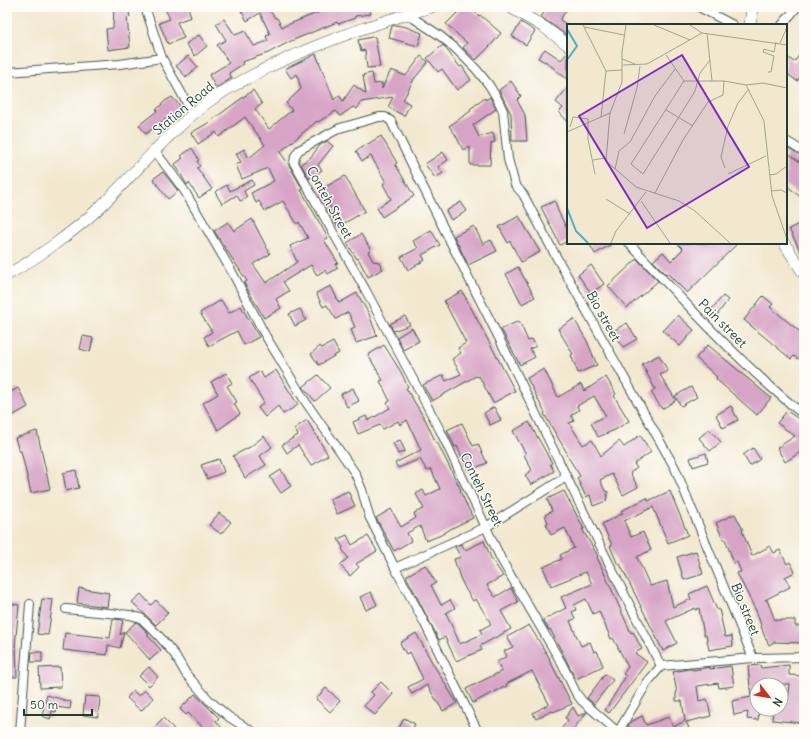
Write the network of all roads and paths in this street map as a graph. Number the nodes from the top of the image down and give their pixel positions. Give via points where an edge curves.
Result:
1 (145, 7) edge
2 (432, 7) edge
3 (510, 7) edge
4 (699, 7) edge
5 (752, 7) edge
6 (796, 7) edge
7 (407, 14) junction
8 (731, 24) edge
9 (750, 24) edge
10 (783, 24) edge
11 (567, 44) edge
12 (162, 58) junction
13 (7, 72) edge
14 (193, 114) junction
15 (787, 142) edge
16 (155, 151) junction
17 (804, 152) edge
18 (630, 244) edge
19 (785, 244) edge
20 (804, 274) edge
21 (7, 275) edge
22 (804, 415) edge
23 (566, 477) junction
24 (486, 526) junction
25 (395, 568) junction
26 (30, 604) dead end
27 (66, 609) dead end
28 (804, 657) edge
29 (753, 658) junction
30 (661, 666) junction
31 (20, 732) edge
32 (253, 732) edge
33 (478, 732) edge
34 (618, 732) edge

1 - 12 street
2 - 7 main road, Station Road
3 - 11 main road
4 - 8 street
5 - 9 main road
6 - 10 street
7 - 14 main road, Station Road via 304,51 251,76
7 - 29 street, Bio street via 455,48 476,69 498,100 503,111 508,160 515,185 523,194 675,468
12 - 13 street via 120,64
12 - 14 street
14 - 16 main road, Station Road
15 - 17 street
16 - 21 main road, Station Road via 97,210 41,254
16 - 25 street via 184,190 305,401 355,473 369,516
18 - 22 street, Pain street via 711,330 778,394
19 - 20 main road
23 - 24 street
23 - 24 street, Conteh Street via 390,121 385,117 379,117 340,128 299,150 294,163 440,430
23 - 30 street, Conteh Street
24 - 25 street
24 - 34 street, Conteh Street via 501,559 576,693
25 - 33 street
26 - 31 street
27 - 32 street via 141,618 160,636 186,674 209,700
28 - 29 street
29 - 30 street
30 - 34 street via 647,683

